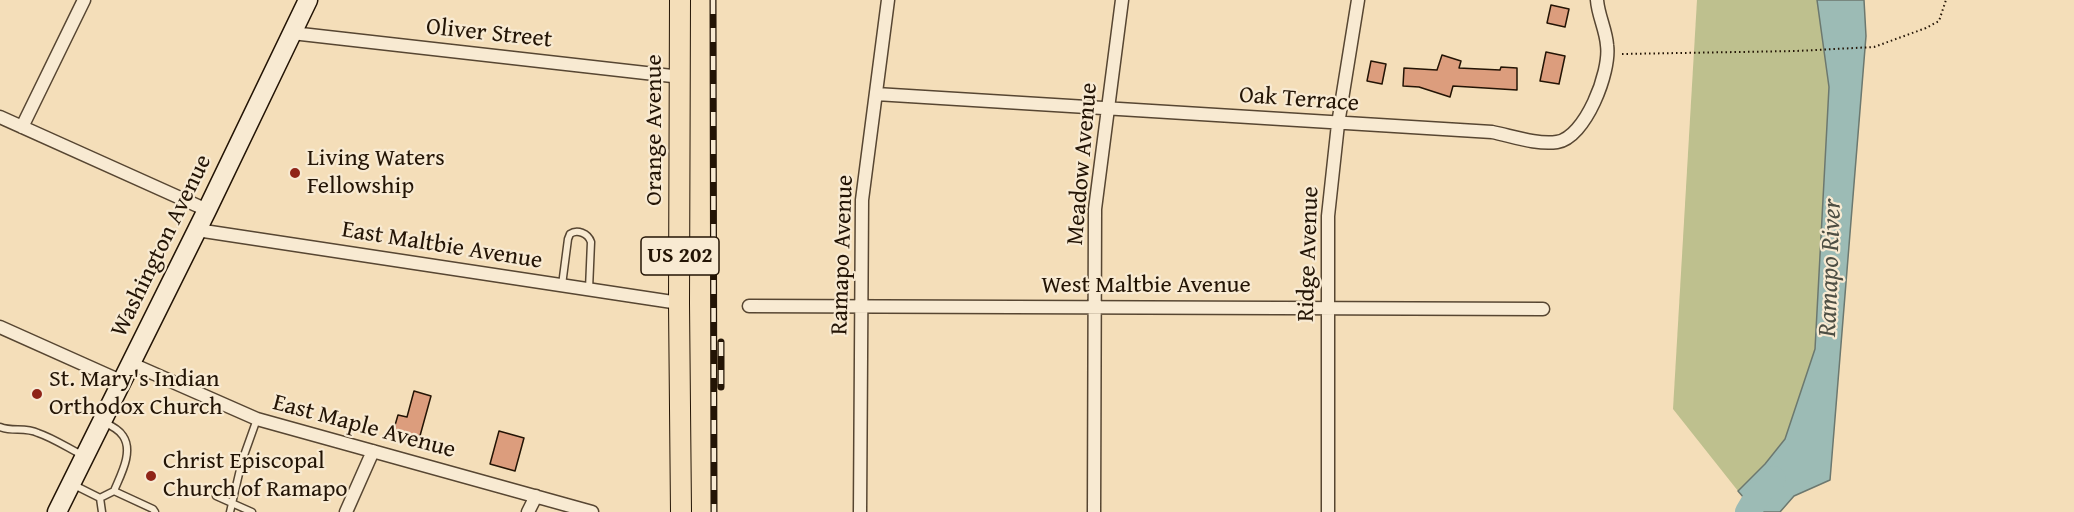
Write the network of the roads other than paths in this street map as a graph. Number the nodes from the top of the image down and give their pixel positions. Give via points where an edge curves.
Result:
1 (84, 0) edge
2 (308, 0) edge
3 (680, 0) edge
4 (888, 0) edge
5 (1122, 0) edge
6 (1358, 0) edge
7 (1597, 0) edge
8 (292, 33) junction
9 (681, 77) junction
10 (876, 94) junction
11 (1107, 108) junction
12 (0, 117) edge
13 (1338, 124) junction
14 (22, 127) junction
15 (207, 210) junction
16 (197, 230) junction
17 (561, 285) junction
18 (589, 290) junction
19 (679, 303) junction
20 (749, 306) dead end
21 (861, 306) junction
22 (1095, 307) junction
23 (1328, 309) junction
24 (1543, 309) dead end
25 (0, 327) edge
26 (132, 364) junction
27 (123, 382) junction
28 (257, 419) junction
29 (103, 422) junction
30 (0, 427) edge
31 (373, 451) junction
32 (85, 457) junction
33 (72, 484) junction
34 (114, 491) junction
35 (216, 496) dead end
36 (536, 496) junction
37 (100, 498) junction
38 (232, 504) junction
39 (57, 512) edge
40 (102, 512) edge
41 (155, 512) edge
42 (230, 512) edge
43 (252, 512) edge
44 (346, 512) edge
45 (528, 512) edge
46 (592, 512) edge
47 (681, 512) edge
48 (860, 512) edge
49 (1094, 512) edge
50 (1328, 512) edge

1 - 14 street
2 - 8 street, Washington Avenue
3 - 9 main road, Orange Avenue / US 202
4 - 10 street, Ramapo Avenue
5 - 11 street, Meadow Avenue
6 - 13 street, Ridge Avenue
7 - 13 street, Oak Terrace via 1607,44 1602,87 1577,130 1559,142 1492,132
8 - 9 street, Oliver Street
8 - 15 street, Washington Avenue
9 - 19 main road, Orange Avenue / US 202
10 - 11 street, Oak Terrace
10 - 21 street, Ramapo Avenue via 862,200
11 - 13 street, Oak Terrace
11 - 22 street, Meadow Avenue via 1095,209
12 - 14 street
13 - 23 street, Ridge Avenue via 1328,216
14 - 15 street
15 - 16 street, Washington Avenue
16 - 17 street, East Maltbie Avenue
16 - 26 street, Washington Avenue
17 - 18 street, East Maltbie Avenue
17 - 18 lane via 567,239 577,232 587,235 591,242
18 - 19 street, East Maltbie Avenue
19 - 47 main road, Orange Avenue / US 202
20 - 21 street, West Maltbie Avenue
21 - 22 street, West Maltbie Avenue
21 - 48 street, Ramapo Avenue
22 - 23 street, West Maltbie Avenue
22 - 49 street, Meadow Avenue
23 - 24 street, West Maltbie Avenue
23 - 50 street, Ridge Avenue
25 - 27 street
26 - 27 street, Washington Avenue
26 - 28 street, East Maple Avenue
27 - 29 street, Washington Avenue
28 - 31 street, East Maple Avenue
28 - 38 lane
29 - 32 street, Washington Avenue
29 - 34 lane via 123,435 127,449
30 - 32 lane via 38,432
31 - 36 street, East Maple Avenue
31 - 44 street
32 - 33 street, Washington Avenue
33 - 37 lane
33 - 39 street, Washington Avenue
34 - 37 lane
34 - 41 lane
35 - 38 lane
36 - 45 street
36 - 46 street, East Maple Avenue
37 - 40 lane
38 - 42 lane
38 - 43 lane

